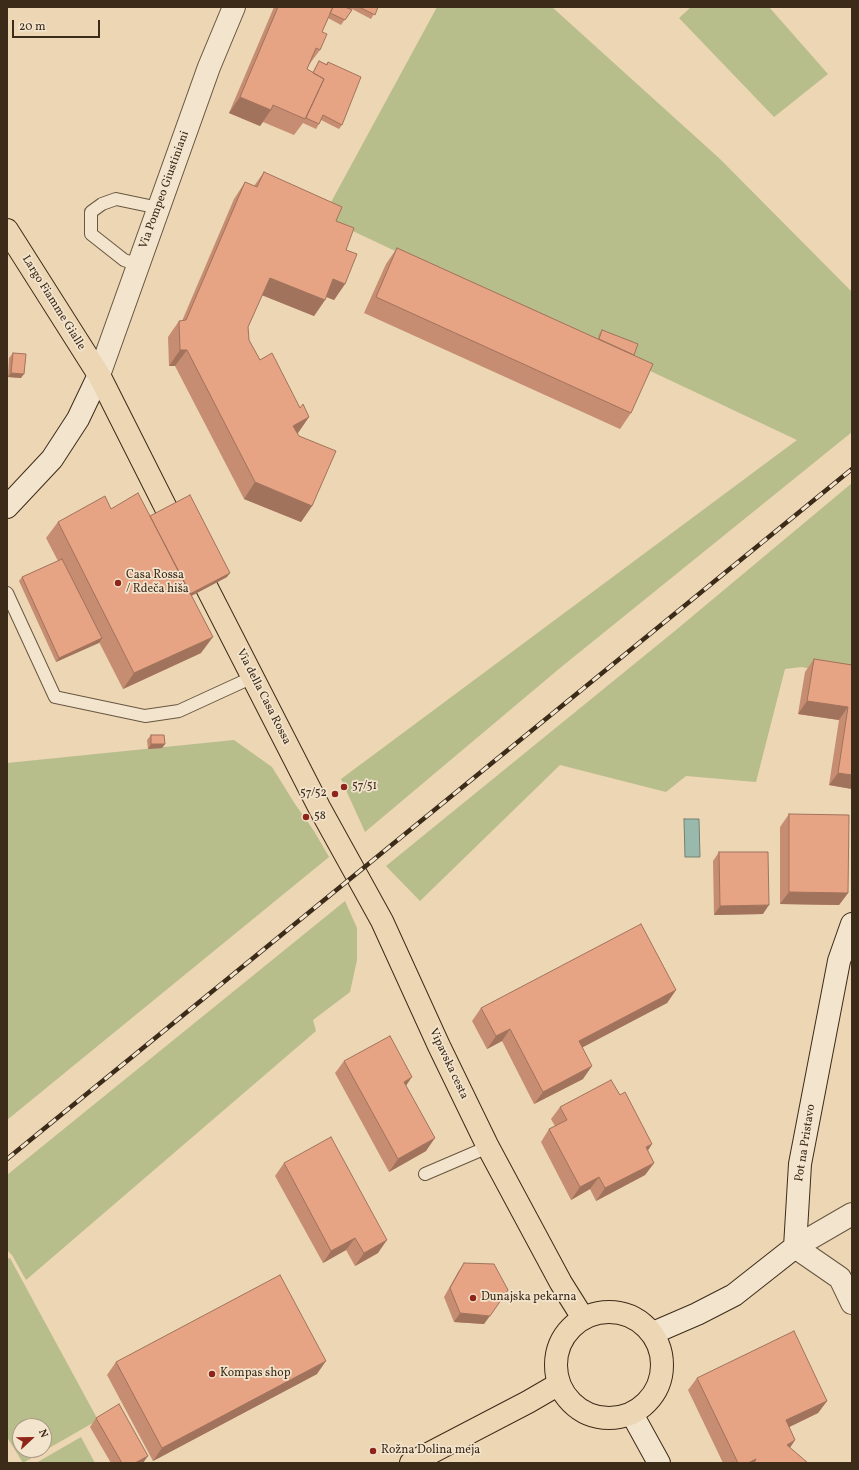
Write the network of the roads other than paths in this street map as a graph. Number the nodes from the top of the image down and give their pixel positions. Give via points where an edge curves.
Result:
1 (234, 7) edge
2 (159, 208) junction
3 (7, 230) edge
4 (138, 265) junction
5 (98, 375) junction
6 (7, 507) edge
7 (167, 510) edge
8 (207, 588) edge
9 (7, 593) edge
10 (253, 678) junction
11 (319, 807) joint
12 (852, 924) edge
13 (488, 1147) junction
14 (425, 1174) dead end
15 (852, 1214) edge
16 (795, 1247) junction
17 (852, 1303) edge
18 (584, 1318) junction
19 (653, 1333) junction
20 (559, 1384) junction
21 (632, 1414) junction
22 (411, 1463) edge
23 (659, 1463) edge

1 - 2 street, Via Pompeo Giustiniani via 209,67
2 - 4 street, Via Pompeo Giustiniani
2 - 4 lane via 116,199 102,204 91,212 91,234 124,260
3 - 5 main road, Largo Fiamme Gialle
4 - 5 street, Via Pompeo Giustiniani
5 - 6 street, Via Pompeo Giustiniani via 78,419 52,459
5 - 7 main road
8 - 10 main road, Via della Casa Rossa
9 - 10 lane via 55,697 145,716 178,711
10 - 11 main road, Via della Casa Rossa
11 - 13 main road, Vipavska cesta via 382,921
12 - 16 street, Pot na Pristavo via 839,961 800,1164
13 - 14 lane
13 - 18 main road, Vipavska cesta via 561,1283
15 - 16 street
16 - 17 street via 840,1278
16 - 19 street via 734,1295
18 - 19 main road via 598,1313 628,1315
18 - 20 main road via 571,1327 557,1354
19 - 21 main road via 660,1347 663,1363 661,1378 655,1393 645,1405
20 - 21 main road via 568,1399 581,1411 598,1417 615,1418
20 - 22 main road
21 - 23 street

